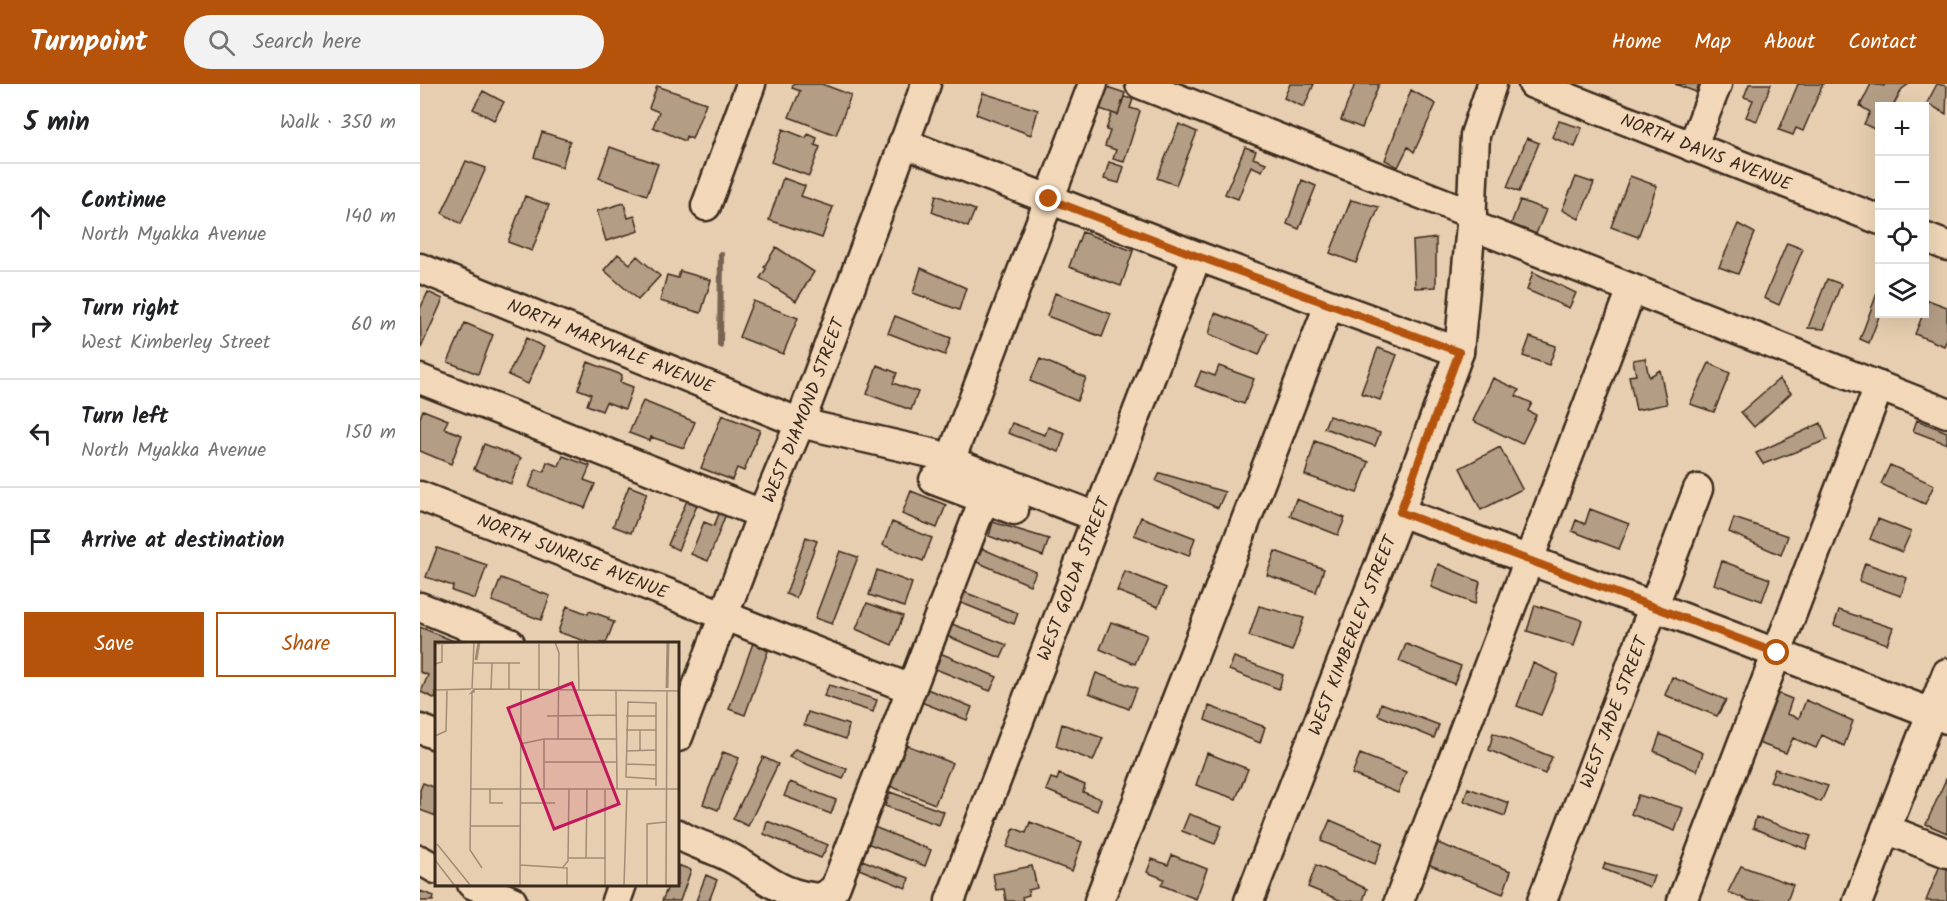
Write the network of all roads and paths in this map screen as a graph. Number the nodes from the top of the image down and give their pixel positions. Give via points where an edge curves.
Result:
1 (751, 84) edge
2 (926, 84) edge
3 (1093, 84) edge
4 (1140, 84) edge
5 (1492, 84) edge
6 (1533, 84) edge
7 (1716, 84) edge
8 (903, 143) junction
9 (1692, 147) junction
10 (1049, 199) junction
11 (706, 206) dead end
12 (1875, 218) edge
13 (1472, 219) junction
14 (1929, 239) edge
15 (1947, 246) edge
16 (1197, 256) junction
17 (420, 268) edge
18 (1632, 289) junction
19 (1329, 304) junction
20 (1459, 352) junction
21 (420, 380) edge
22 (1879, 386) junction
23 (1947, 413) edge
24 (800, 423) junction
25 (942, 471) junction
26 (1698, 489) dead end
27 (420, 496) edge
28 (984, 499) junction
29 (1014, 510) dead end
30 (1400, 512) junction
31 (762, 514) junction
32 (1097, 517) junction
33 (1529, 560) junction
34 (1653, 606) junction
35 (420, 607) edge
36 (724, 616) junction
37 (508, 642) edge
38 (1777, 653) junction
39 (1947, 674) edge
40 (911, 689) junction
41 (1940, 716) edge
42 (681, 720) edge
43 (420, 729) edge
44 (435, 735) edge
45 (1886, 829) junction
46 (680, 835) edge
47 (1947, 853) edge
48 (420, 860) edge
49 (435, 868) edge
50 (474, 886) edge
51 (622, 886) edge
52 (512, 901) edge
53 (616, 901) edge
54 (950, 901) edge
55 (1099, 901) edge
56 (1249, 901) edge
57 (1399, 901) edge
58 (1542, 901) edge
59 (1682, 901) edge
60 (1858, 901) edge

1 - 11 street
2 - 8 street, WEST DIAMOND STREET
3 - 10 street
4 - 13 street
5 - 13 street, WEST KIMBERLEY STREET via 1474,135
6 - 9 street, NORTH DAVIS AVENUE
7 - 9 street
8 - 10 street
8 - 24 street, WEST DIAMOND STREET
9 - 12 street, NORTH DAVIS AVENUE
10 - 16 street
10 - 25 street
13 - 18 street
13 - 20 street, WEST KIMBERLEY STREET
14 - 15 street
16 - 19 street
16 - 32 street, WEST GOLDA STREET
17 - 24 street, NORTH MARYVALE AVENUE
18 - 22 street
18 - 33 street
19 - 20 street
19 - 55 street
20 - 30 street, WEST KIMBERLEY STREET
21 - 31 street
22 - 23 street
22 - 38 street
24 - 25 street, NORTH MARYVALE AVENUE via 934,454
24 - 31 street, WEST DIAMOND STREET
25 - 28 street
25 - 32 street
26 - 34 street, WEST JADE STREET
27 - 36 street, NORTH SUNRISE AVENUE
28 - 29 street
28 - 40 street
30 - 33 street
30 - 56 street, WEST KIMBERLEY STREET
31 - 36 street, WEST DIAMOND STREET
32 - 54 street, WEST GOLDA STREET
33 - 34 street
33 - 57 street
34 - 38 street
34 - 58 street, WEST JADE STREET
35 - 37 street
36 - 40 street, NORTH SUNRISE AVENUE
36 - 42 street, WEST DIAMOND STREET
38 - 41 street
38 - 59 street
39 - 41 street
40 - 46 street via 835,888 822,898 774,886 726,855
41 - 45 street
43 - 44 street
45 - 47 street
45 - 60 street
48 - 49 street
50 - 52 street
51 - 53 street

